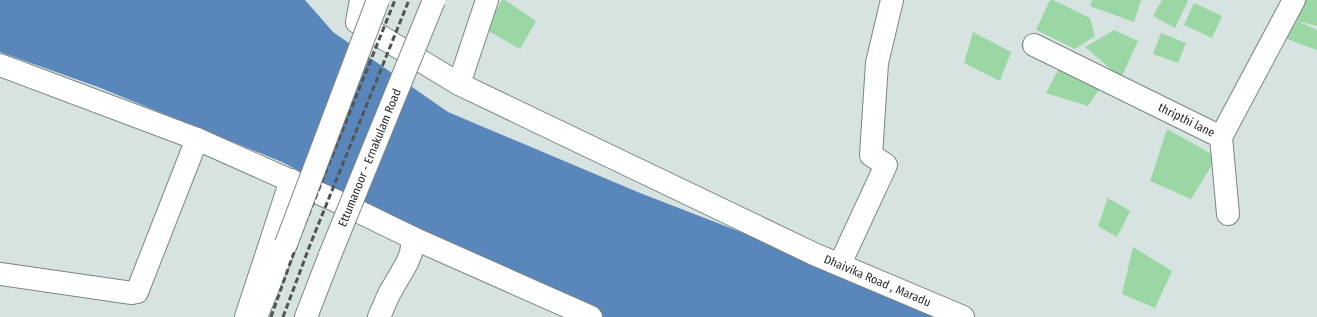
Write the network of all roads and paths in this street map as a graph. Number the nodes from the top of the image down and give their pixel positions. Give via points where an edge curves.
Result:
1 (361, 0) edge
2 (378, 0) edge
3 (434, 0) edge
4 (487, 0) edge
5 (892, 0) edge
6 (1294, 0) edge
7 (1034, 45) dead end
8 (0, 64) edge
9 (459, 84) junction
10 (1221, 137) junction
11 (197, 139) junction
12 (291, 180) junction
13 (1228, 214) dead end
14 (413, 238) junction
15 (840, 264) junction
16 (0, 274) edge
17 (246, 317) edge
18 (256, 317) edge
19 (306, 317) edge
20 (379, 317) edge
21 (591, 317) edge
22 (962, 317) edge

1 - 9 street, Dhaivika Road , Maradu via 357,22
2 - 18 street, bridge
3 - 19 street, Ettumanoor - Ernakulam Road, bridge
4 - 9 street
5 - 15 street via 877,63 871,155 886,165
6 - 10 street, thripthi lane
7 - 10 street, thripthi lane
8 - 11 street
9 - 15 street, Dhaivika Road , Maradu via 814,254
10 - 13 street
11 - 12 street
11 - 16 street via 137,292
12 - 14 street
12 - 17 street
14 - 20 street via 409,258
14 - 21 street
15 - 22 street, Dhaivika Road , Maradu

